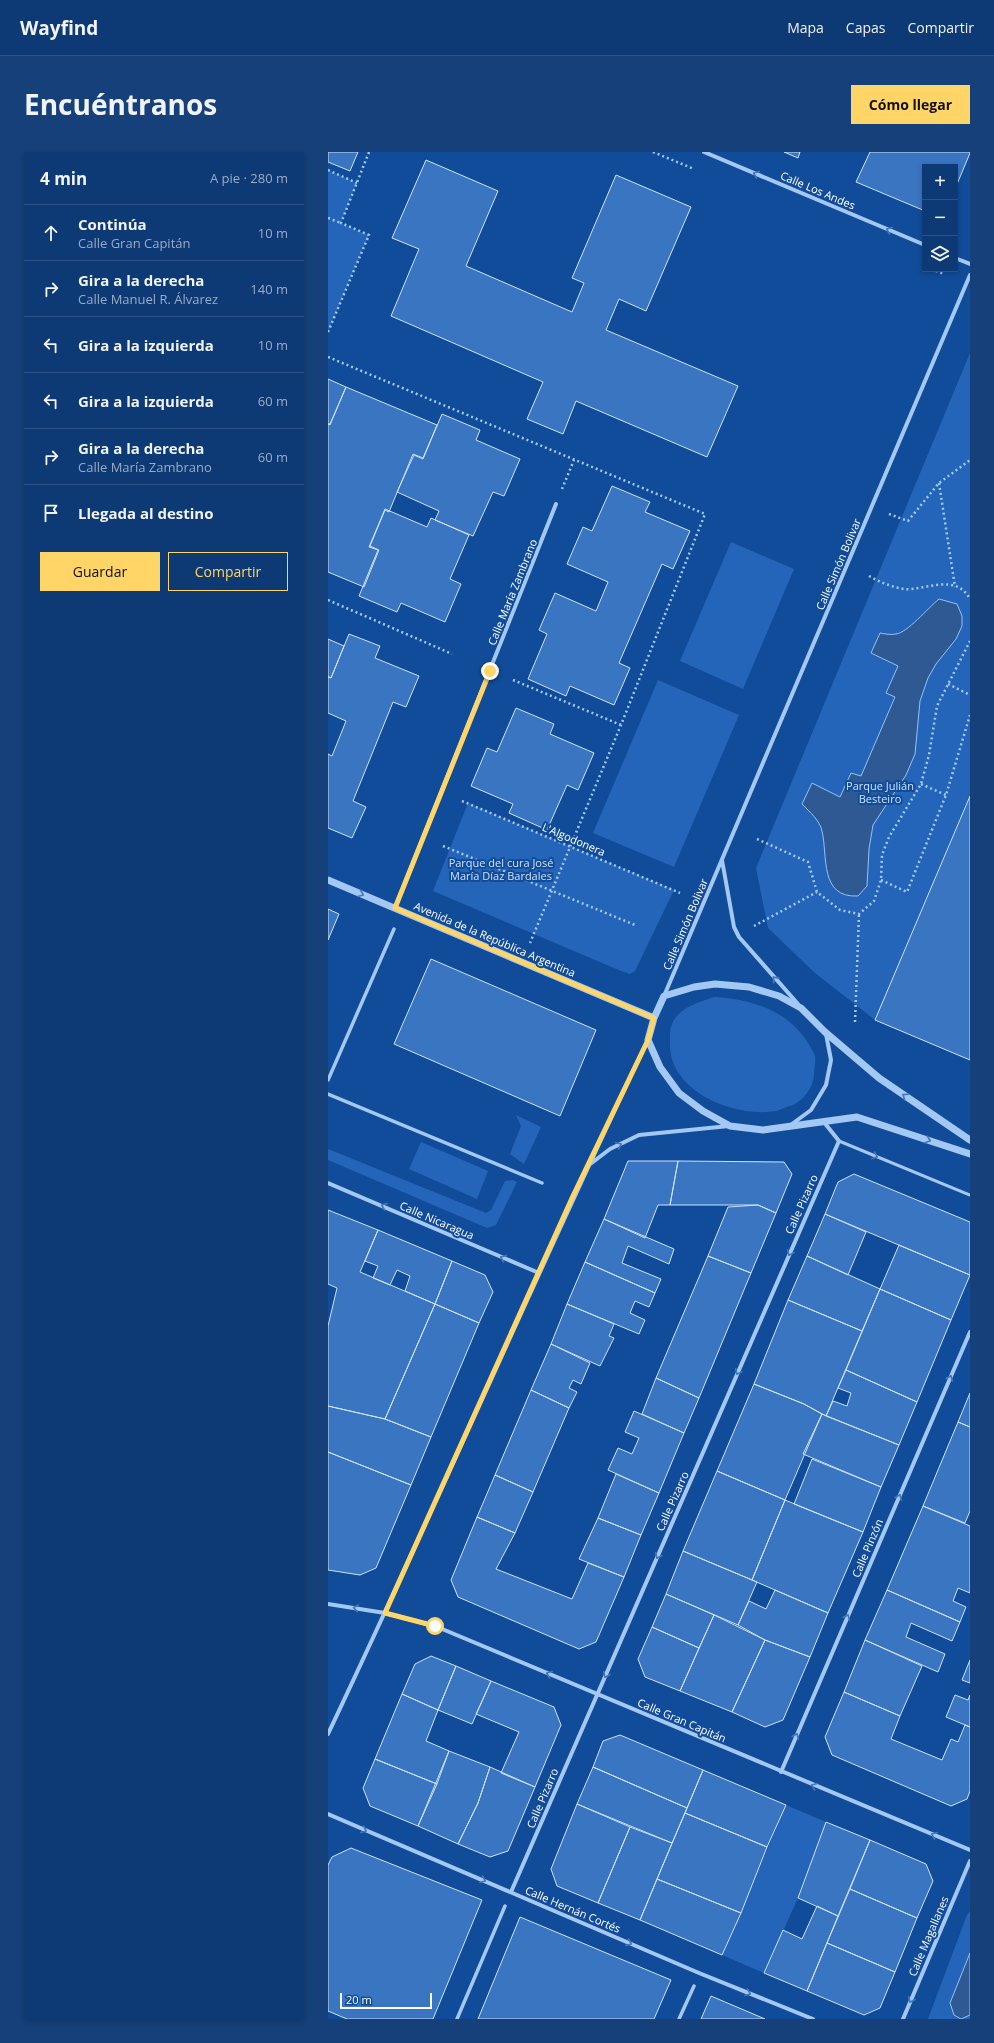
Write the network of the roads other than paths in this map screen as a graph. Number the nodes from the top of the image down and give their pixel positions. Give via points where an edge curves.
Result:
1 (704, 152) edge
2 (922, 244) edge
3 (958, 259) edge
4 (970, 264) edge
5 (970, 275) edge
6 (556, 504) road end
7 (722, 860) junction
8 (328, 880) edge
9 (395, 908) junction
10 (394, 929) dead end
11 (664, 996) junction
12 (801, 1008) junction
13 (654, 1018) junction
14 (825, 1032) junction
15 (648, 1040) junction
16 (328, 1080) edge
17 (328, 1094) edge
18 (823, 1121) junction
19 (730, 1126) junction
20 (790, 1126) junction
21 (839, 1140) junction
22 (970, 1140) edge
23 (970, 1154) edge
24 (587, 1167) junction
25 (328, 1183) edge
26 (542, 1183) dead end
27 (970, 1196) edge
28 (539, 1273) junction
29 (970, 1332) edge
30 (328, 1604) edge
31 (385, 1613) junction
32 (597, 1694) junction
33 (328, 1734) edge
34 (781, 1772) junction
35 (328, 1814) edge
36 (970, 1850) edge
37 (970, 1861) edge
38 (511, 1892) junction
39 (505, 1906) dead end
40 (694, 1986) dead end
41 (457, 2019) edge
42 (679, 2019) edge
43 (812, 2019) edge
44 (903, 2019) edge

2 -> 1 street, Calle Los Andes
3 - 4 street
5 - 7 street, Calle Simón Bolivar
6 - 9 street, Calle María Zambrano
7 - 11 street, Calle Simón Bolivar
12 -> 7 street, Calle Simón Bolivar via 739,937 734,927
8 -> 9 street, Avenida de la República Argentina
9 - 13 street, Avenida de la República Argentina
10 - 16 street
11 - 12 street via 715,984 735,984 779,996
11 - 13 street
12 - 14 street
13 - 15 street
14 - 20 street via 831,1060 826,1085 811,1110
22 -> 14 street via 879,1078
15 - 19 street via 660,1067 679,1093 703,1112
15 - 24 street
17 - 26 street
18 - 20 street
18 - 21 street
18 -> 23 street via 857,1117
19 - 20 street via 763,1130
24 -> 19 street via 610,1149 639,1135
21 -> 27 lane
21 -> 32 street, Calle Pizarro
24 - 28 street
28 -> 25 street, Calle Nicaragua
28 - 31 street
34 -> 29 street, Calle Pinzón
31 -> 30 street, Calle Gran Capitán
32 -> 31 street, Calle Gran Capitán via 435,1626
31 - 33 street
32 - 34 street, Calle Gran Capitán
32 - 38 street, Calle Pizarro
36 -> 34 street, Calle Gran Capitán
35 -> 38 street, Calle Hernán Cortés
37 -> 44 street, Calle Magallanes
38 -> 43 street, Calle Hernán Cortés
39 - 41 street
40 - 42 street

